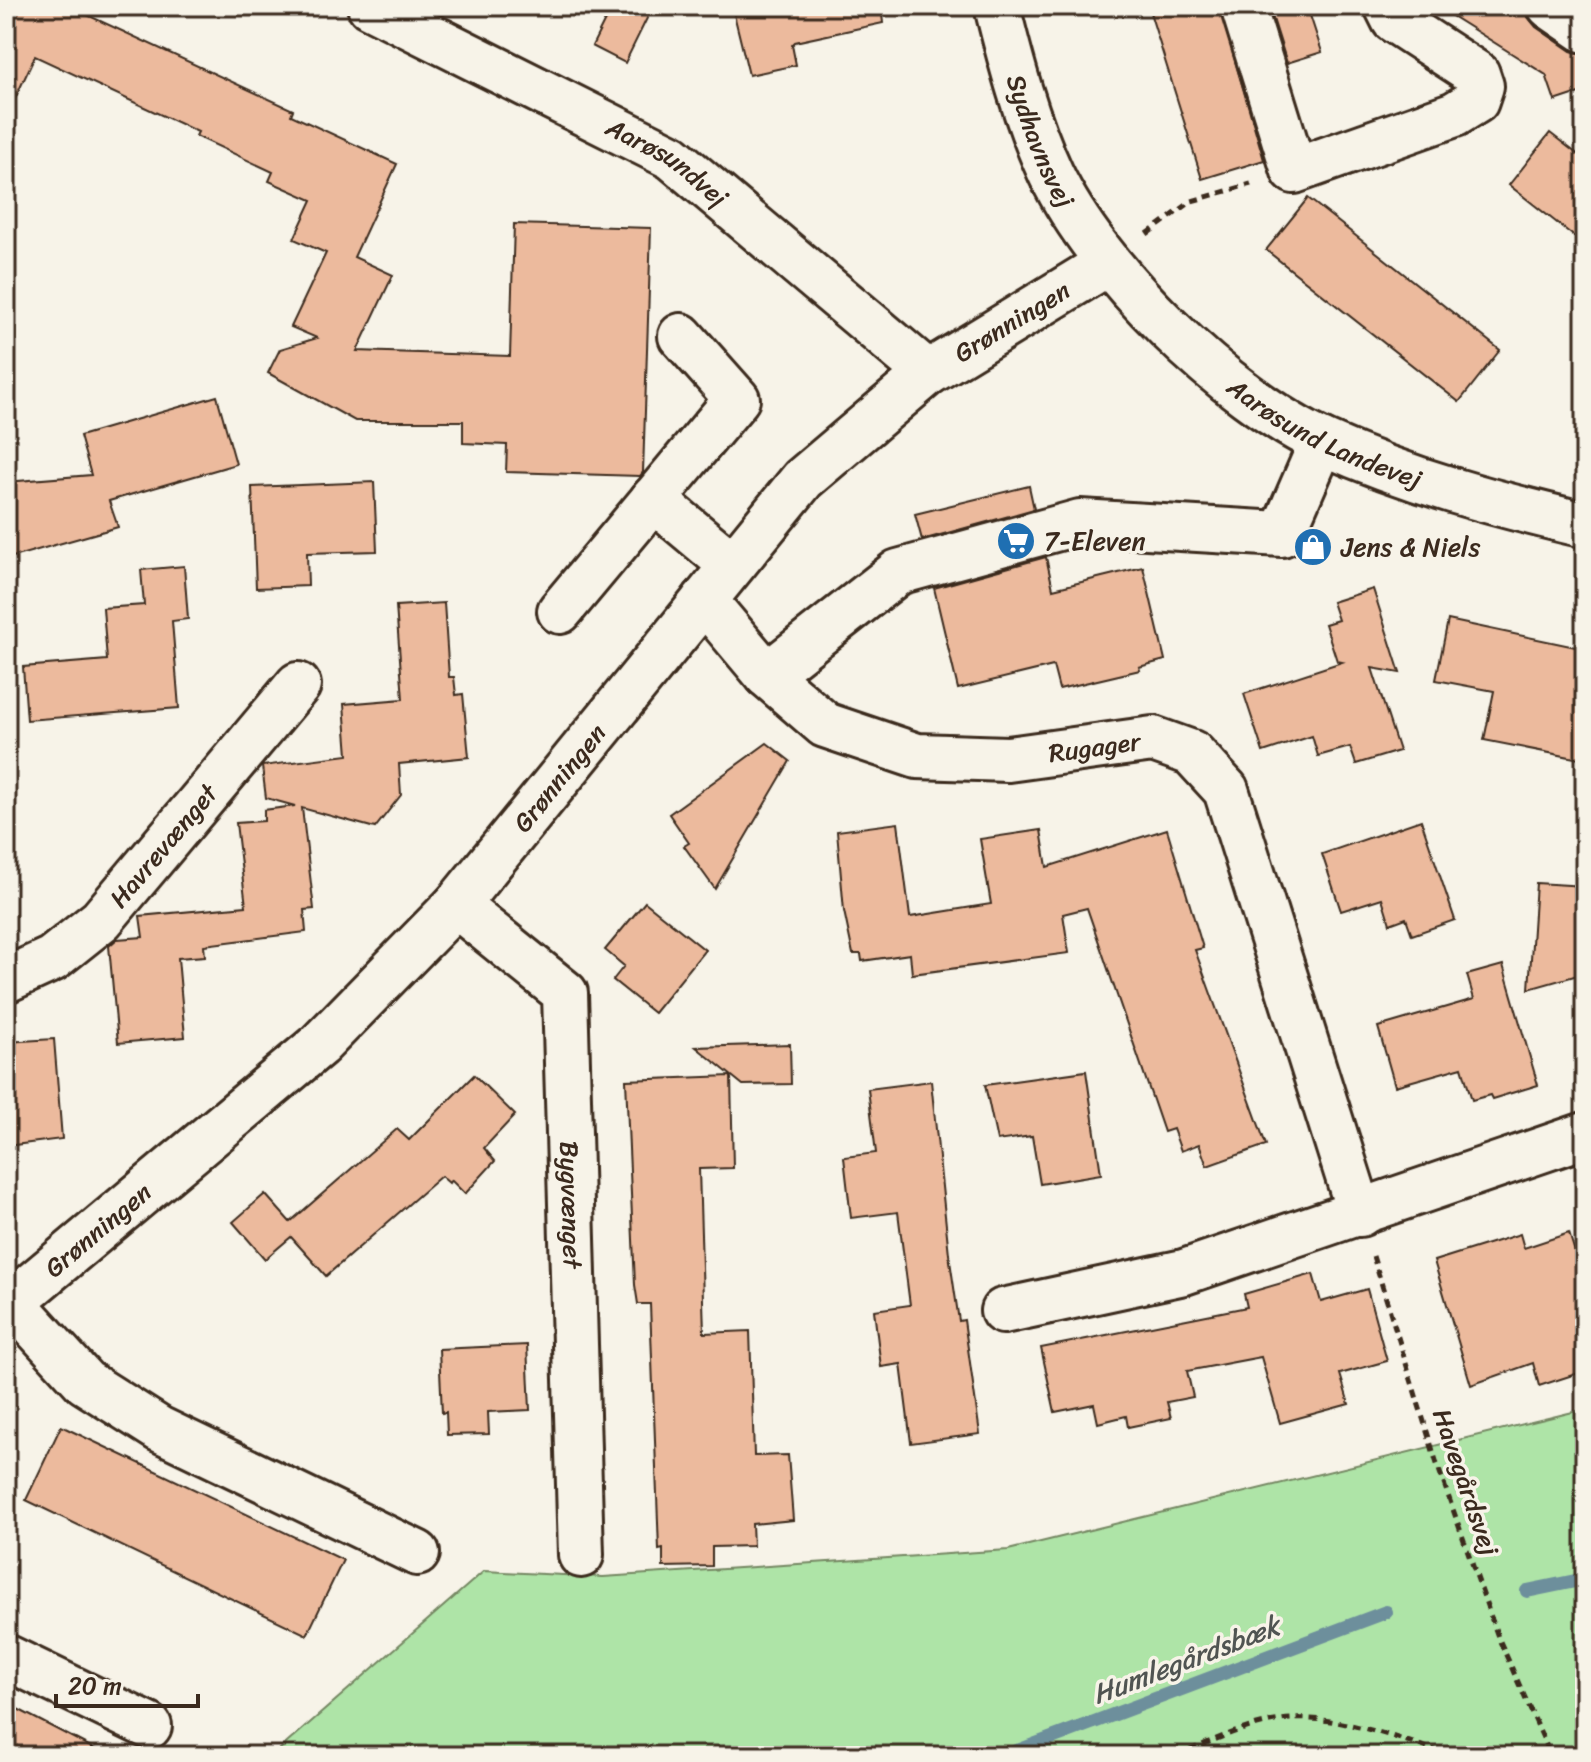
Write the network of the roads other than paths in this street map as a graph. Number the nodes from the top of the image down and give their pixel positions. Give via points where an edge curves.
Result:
1 (370, 6) edge
2 (997, 6) edge
3 (1243, 6) edge
4 (1387, 6) edge
5 (1550, 6) edge
6 (1585, 30) edge
7 (1108, 263) junction
8 (681, 336) dead end
9 (928, 373) junction
10 (1322, 442) junction
11 (653, 499) junction
12 (1585, 525) edge
13 (732, 565) junction
14 (704, 600) junction
15 (560, 611) dead end
16 (767, 675) junction
17 (298, 685) dead end
18 (456, 905) junction
19 (6, 980) edge
20 (1585, 1135) edge
21 (1360, 1214) junction
22 (9, 1304) edge
23 (1003, 1311) dead end
24 (417, 1553) dead end
25 (581, 1555) dead end
26 (6, 1657) edge
27 (149, 1726) dead end

1 - 9 street, Aarøsundvej via 672,157
2 - 7 street, Sydhavnsvej via 1014,76 1052,175
3 - 4 street via 1294,171 1455,114 1476,101 1481,86 1477,74 1394,20
5 - 6 street
7 - 9 street, Grønningen
7 - 10 street, Aarøsund Landevej via 1244,394
8 - 11 street via 737,399
9 - 13 street, Grønningen via 803,479
10 - 12 street, Aarøsund Landevej via 1463,496
10 - 16 street via 1282,534 1080,522 898,572
11 - 13 street
11 - 15 street
13 - 14 street, Grønningen
14 - 16 street, Rugager
14 - 18 street, Grønningen
16 - 21 street, Rugager via 825,725 917,756 1008,759 1153,739 1192,753 1226,790
17 - 19 street, Havrevænget via 101,920 52,959
18 - 22 street, Grønningen via 319,1045
18 - 25 street, Bygvænget via 565,993
20 - 21 street
21 - 23 street via 1184,1272
22 - 24 street, Grønningen via 85,1382 159,1429
26 - 27 street

